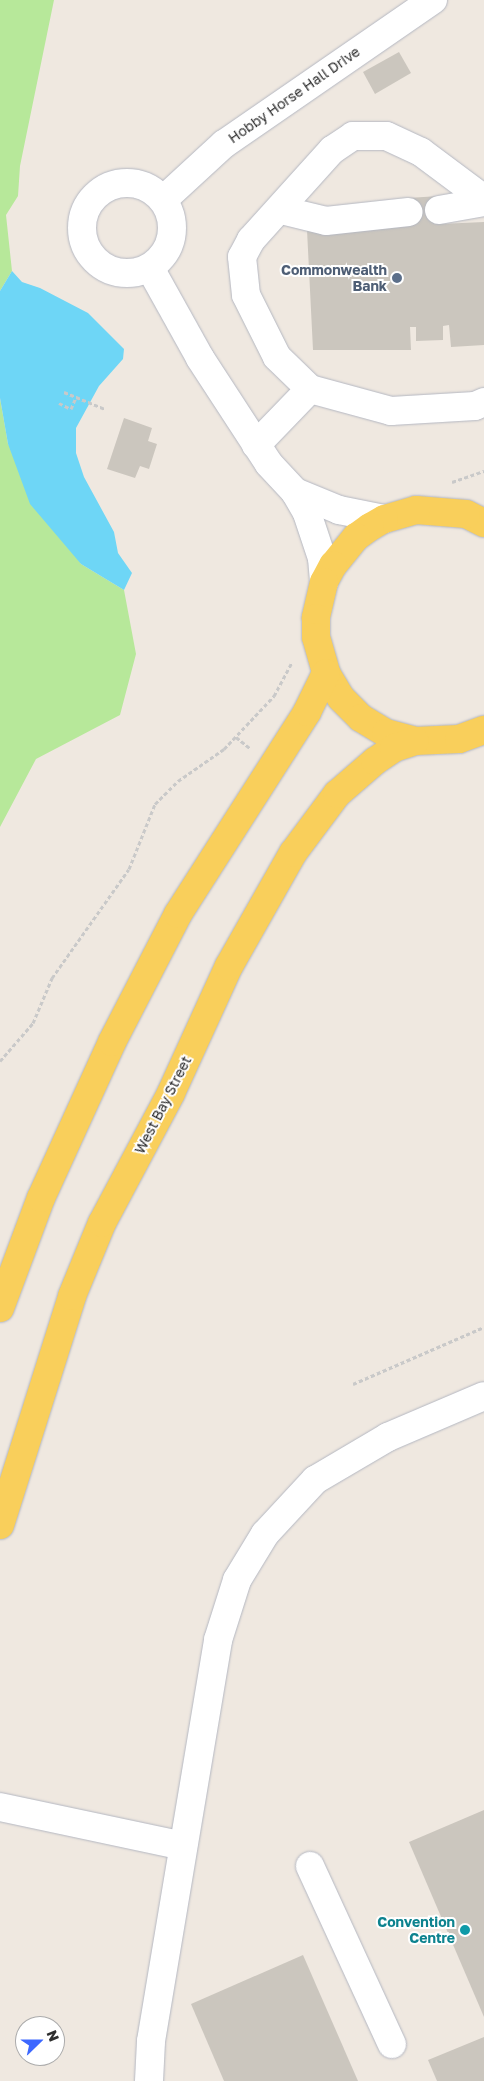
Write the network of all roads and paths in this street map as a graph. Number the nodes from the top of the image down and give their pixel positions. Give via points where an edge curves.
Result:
1 (433, 0) edge
2 (163, 200) junction
3 (484, 201) edge
4 (281, 210) junction
5 (440, 210) dead end
6 (409, 212) dead end
7 (150, 268) junction
8 (310, 389) junction
9 (64, 392) dead end
10 (76, 397) junction
11 (484, 402) edge
12 (59, 403) dead end
13 (105, 409) dead end
14 (256, 445) junction
15 (484, 471) edge
16 (445, 481) dead end
17 (295, 492) junction
18 (478, 514) edge
19 (384, 519) junction
20 (324, 582) junction
21 (295, 653) dead end
22 (326, 673) junction
23 (484, 730) edge
24 (415, 741) junction
25 (0, 1062) edge
26 (0, 1308) edge
27 (484, 1327) edge
28 (353, 1384) dead end
29 (484, 1396) edge
30 (0, 1525) edge
31 (0, 1807) edge
32 (183, 1846) junction
33 (310, 1866) dead end
34 (392, 2044) dead end
35 (149, 2081) edge

1 - 2 street, Hobby Horse Hall Drive via 224,144
2 - 7 street via 171,218 172,237 162,257
2 - 7 street via 141,185 112,185 90,202 82,224 86,247 102,266 123,273
3 - 4 street via 421,152 386,136 353,136 332,150
3 - 5 street
4 - 6 street via 326,221
4 - 8 street via 251,240 242,257 246,295 277,357
7 - 14 street via 200,358
8 - 11 street via 391,411 475,406
8 - 14 street
9 - 10 path
10 - 12 path via 71,408
10 - 13 path
14 - 17 street
15 - 16 path via 454,482
17 - 19 street via 339,510
17 - 20 street via 316,535
18 - 19 main road via 416,510
19 - 20 main road via 350,544
20 - 22 main road via 316,637
21 - 25 path via 288,675 274,696 230,743 178,781 155,804 129,870 52,978 33,1023
22 - 24 main road via 341,698 361,718 386,733
22 - 26 main road via 307,712 241,812 174,923 112,1042 41,1198
23 - 24 main road via 459,739
24 - 30 main road, West Bay Street via 394,748 375,760 336,794 293,853 229,966 171,1093 102,1223 72,1296
27 - 28 path
29 - 32 street via 388,1437 315,1480 260,1542 237,1580 218,1640
31 - 32 street
32 - 35 street via 151,2041
33 - 34 street

